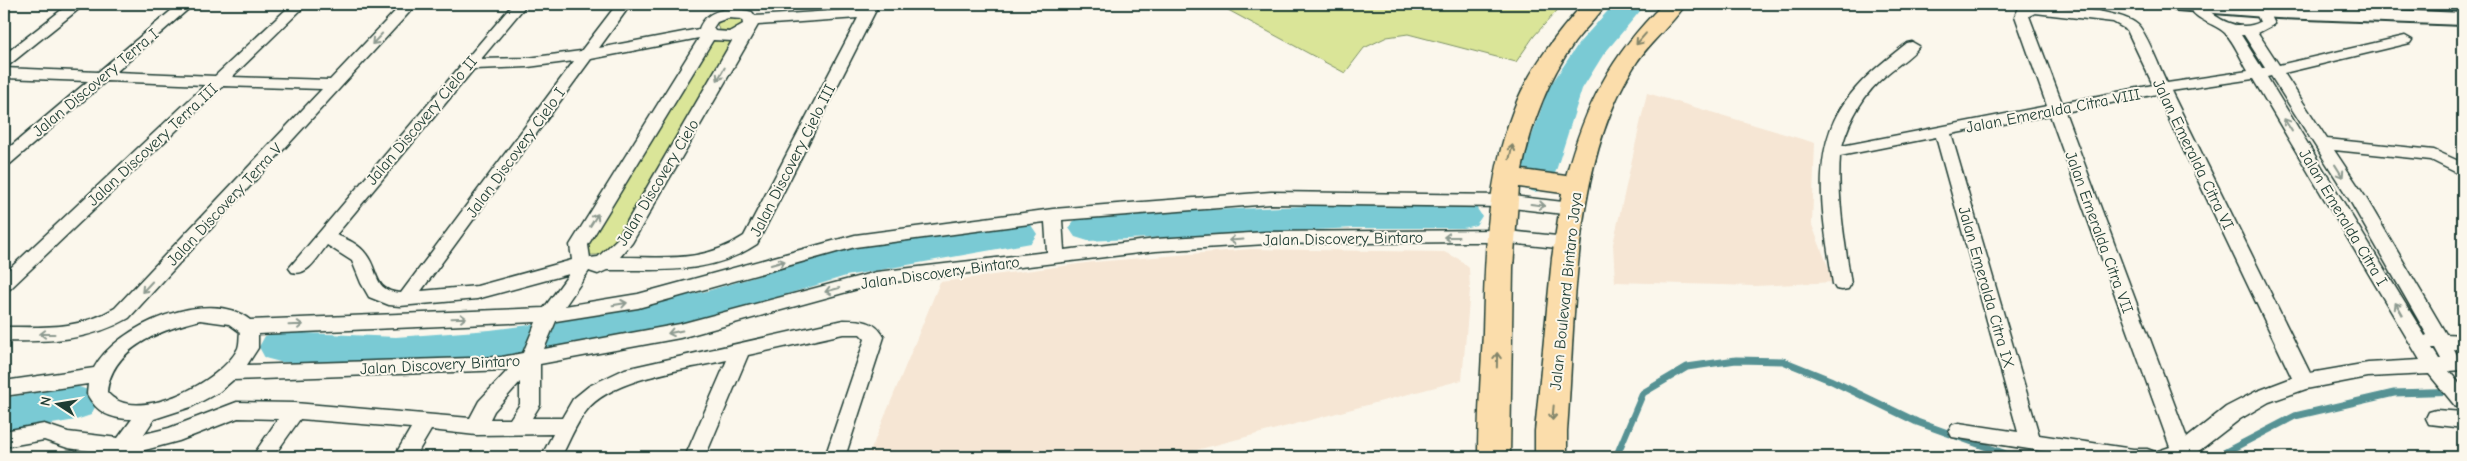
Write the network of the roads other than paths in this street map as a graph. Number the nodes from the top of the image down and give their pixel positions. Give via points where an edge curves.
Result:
1 (78, 4) edge
2 (187, 4) edge
3 (300, 4) edge
4 (410, 4) edge
5 (520, 4) edge
6 (624, 4) edge
7 (759, 4) edge
8 (1595, 4) edge
9 (1675, 4) edge
10 (2185, 4) edge
11 (870, 8) edge
12 (2267, 8) edge
13 (723, 10) edge
14 (2024, 11) joint
15 (2463, 19) edge
16 (749, 23) junction
17 (2230, 29) junction
18 (2249, 31) junction
19 (708, 33) junction
20 (2405, 40) dead end
21 (1912, 46) dead end
22 (586, 54) junction
23 (4, 62) edge
24 (468, 64) junction
25 (4, 72) edge
26 (2275, 72) junction
27 (2256, 74) junction
28 (100, 77) junction
29 (218, 81) junction
30 (334, 85) junction
31 (2163, 88) junction
32 (2054, 109) junction
33 (1943, 133) junction
34 (2323, 144) junction
35 (1831, 153) junction
36 (4, 160) edge
37 (2463, 171) edge
38 (1505, 189) junction
39 (2332, 195) junction
40 (1574, 197) junction
41 (2357, 198) junction
42 (1053, 215) junction
43 (1499, 236) junction
44 (324, 237) junction
45 (1567, 243) junction
46 (1056, 256) junction
47 (582, 264) junction
48 (602, 264) junction
49 (298, 268) dead end
50 (4, 284) edge
51 (1842, 284) dead end
52 (406, 300) junction
53 (547, 320) junction
54 (248, 327) junction
55 (4, 334) edge
56 (2418, 341) junction
57 (2439, 341) junction
58 (2463, 342) edge
59 (741, 349) junction
60 (533, 353) junction
61 (2448, 369) edge
62 (231, 373) junction
63 (100, 375) junction
64 (2304, 382) junction
65 (4, 388) edge
66 (2463, 402) edge
67 (295, 411) junction
68 (148, 412) junction
69 (2436, 418) dead end
70 (2463, 420) edge
71 (426, 421) junction
72 (566, 426) junction
73 (476, 427) junction
74 (515, 427) junction
75 (1959, 431) dead end
76 (4, 439) edge
77 (2031, 442) junction
78 (119, 452) edge
79 (2173, 455) edge
80 (262, 457) edge
81 (404, 457) edge
82 (551, 457) edge
83 (695, 457) edge
84 (835, 457) edge
85 (1494, 457) edge
86 (1551, 457) edge
87 (2147, 457) edge

1 - 23 street
2 - 28 street, Jalan Discovery Terra I
3 - 29 street, Jalan Discovery Terra III
4 -> 30 street, Jalan Discovery Terra V
5 - 24 street, Jalan Discovery Cielo II
6 - 22 street, Jalan Discovery Cielo I
7 - 16 street, Jalan Discovery Cielo
38 -> 8 main road via 1515,138 1541,74 1564,40
9 -> 40 main road, Jalan Boulevard Bintaro Jaya via 1636,46 1609,88 1588,136
10 - 12 main road
10 - 17 street
11 - 16 street
11 - 48 street, Jalan Discovery Cielo III via 751,240 726,256 693,262
12 - 15 main road
12 - 18 street via 2268,24
13 - 16 street via 741,13
13 - 19 street, Jalan Discovery Cielo via 708,23
14 - 31 street, Jalan Emeralda Citra VI via 2035,9 2116,18 2125,22 2133,28
14 - 32 street, Jalan Emeralda Citra VII via 2022,16
16 - 19 street via 726,38
16 -> 48 street, Jalan Discovery Cielo via 623,243
17 - 18 street
17 - 27 street, Jalan Emeralda Citra I
18 - 26 street, Jalan Emeralda Citra I
19 - 22 street
47 -> 19 street, Jalan Discovery Cielo via 578,245
20 - 26 street
21 - 35 street via 1887,64 1853,100 1836,130
22 - 24 street via 524,63
22 - 52 street, Jalan Discovery Cielo I
24 - 44 street, Jalan Discovery Cielo II
25 - 28 street
26 - 27 street, Jalan Emeralda Citra VIII
26 - 34 street, Jalan Emeralda Citra I
27 - 31 street, Jalan Emeralda Citra VIII
39 -> 27 street, Jalan Emeralda Citra I
28 - 29 street
28 - 36 street, Jalan Discovery Terra I
29 - 30 street
29 - 50 street, Jalan Discovery Terra III
30 -> 55 street, Jalan Discovery Terra V via 122,313 75,334
31 - 32 street, Jalan Emeralda Citra VIII
31 - 64 street, Jalan Emeralda Citra VI
32 - 33 street, Jalan Emeralda Citra VIII
32 - 79 street, Jalan Emeralda Citra VII
33 - 35 street, Jalan Emeralda Citra VIII
33 - 77 street, Jalan Emeralda Citra IX
34 - 37 street via 2434,155
34 -> 41 street, Jalan Emeralda Citra I
35 - 51 street via 1829,194
38 - 40 main road
38 - 42 street via 1271,198
38 - 43 main road
39 - 41 street
56 -> 39 street, Jalan Emeralda Citra I
40 - 45 main road, Jalan Boulevard Bintaro Jaya
41 - 57 street, Jalan Emeralda Citra I
42 - 46 street
53 -> 42 street via 638,301 855,241
43 - 45 street, Jalan Discovery Bintaro
43 -> 46 street, Jalan Discovery Bintaro via 1266,238
85 -> 43 main road
44 - 49 street, Jalan Discovery Cielo II
44 - 52 street via 338,242 362,261 368,282 376,292 387,298
45 -> 86 main road, Jalan Boulevard Bintaro Jaya
46 -> 60 street, Jalan Discovery Bintaro via 876,278 680,331
47 - 48 street, Jalan Discovery Cielo III
47 - 52 street via 483,291
47 - 53 street
48 - 53 street, Jalan Discovery Cielo
54 -> 53 street
53 - 60 street
54 - 62 street via 250,340 245,356
54 - 63 street via 238,317 221,313 200,313 176,319 129,342 111,358
56 - 57 street
56 - 61 street, Jalan Emeralda Citra I
57 - 58 street
57 - 61 street, Jalan Emeralda Citra I
59 - 72 street via 632,374 596,391 580,404
59 - 83 street
59 - 84 street via 842,327 864,327 875,337
60 - 62 street, Jalan Discovery Bintaro via 502,364
60 - 73 street via 486,406
60 - 74 street via 530,405
61 - 64 street via 2368,370
61 - 66 street, Jalan Emeralda Citra I
62 - 68 street via 202,394
63 - 65 street
63 - 68 street via 97,394 110,408
64 - 79 street via 2262,397 2233,412
67 - 71 street
67 - 78 street via 236,410
67 - 80 street
68 - 78 street
69 - 70 street
71 - 73 street
71 - 81 street
72 - 74 street
72 - 82 street
73 - 74 street
75 - 77 street
76 - 78 street via 44,432
77 - 87 street

